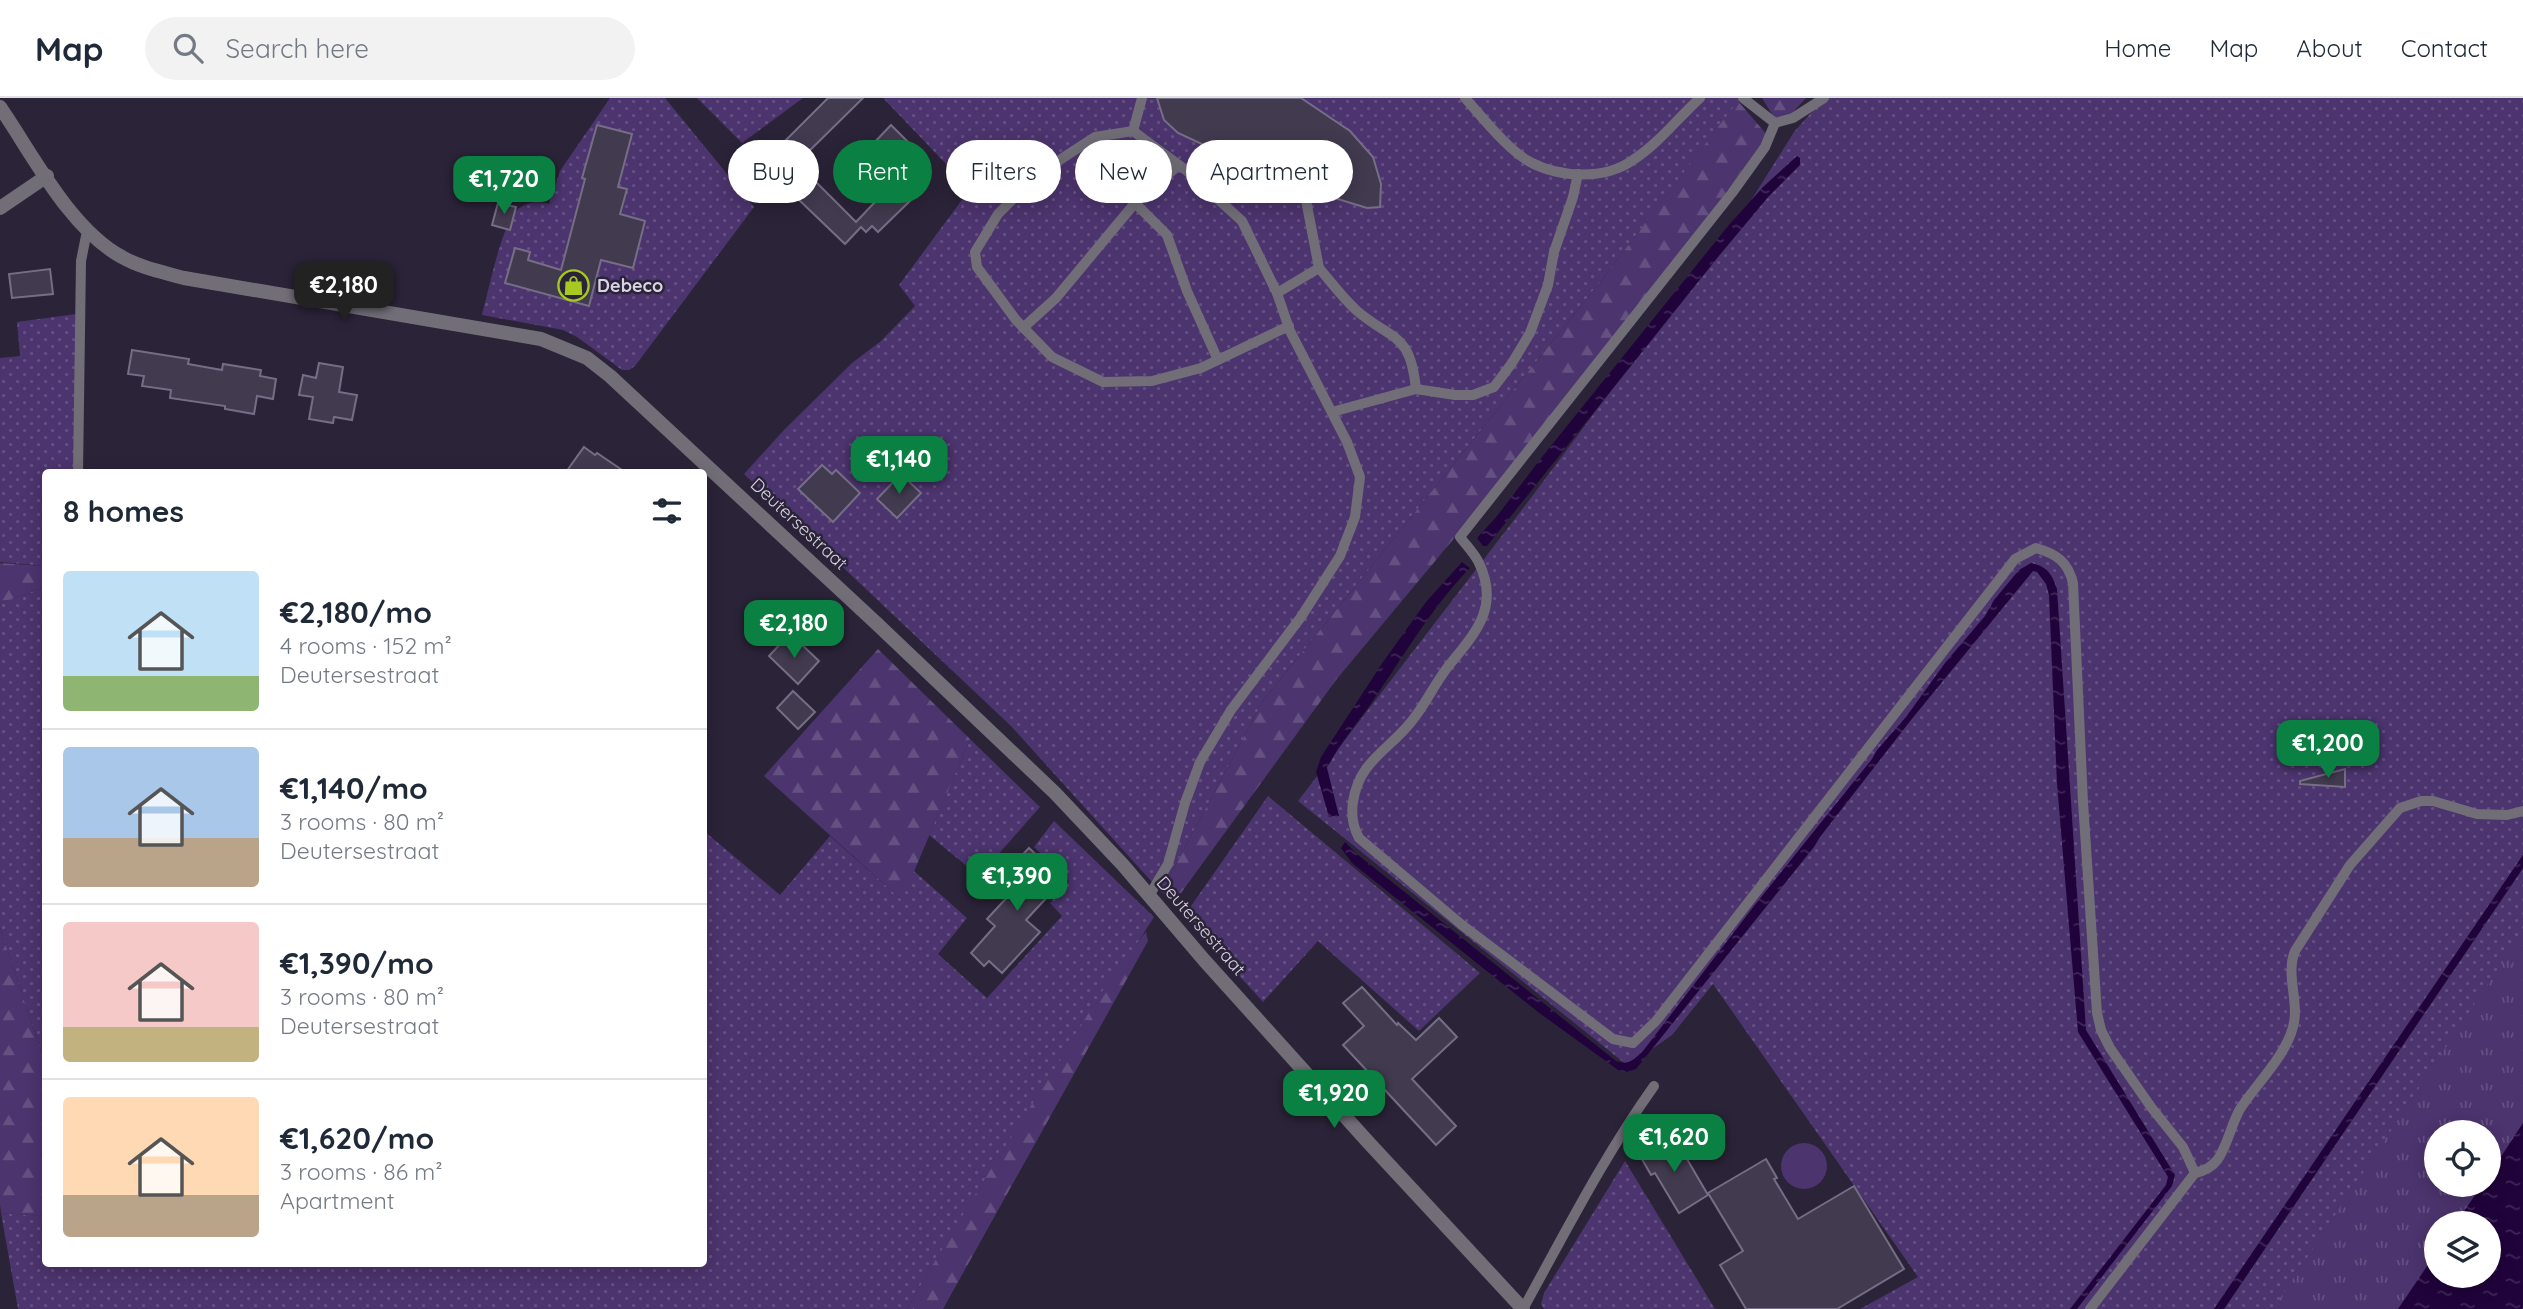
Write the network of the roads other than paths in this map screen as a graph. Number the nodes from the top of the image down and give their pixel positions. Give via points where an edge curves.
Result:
1 (1142, 98) edge
2 (1465, 98) edge
3 (1700, 98) edge
4 (1743, 98) edge
5 (1824, 98) edge
6 (0, 107) edge
7 (1775, 123) junction
8 (1133, 131) junction
9 (1179, 165) junction
10 (1172, 171) edge
11 (1578, 174) junction
12 (47, 176) junction
13 (1135, 203) joint
14 (1307, 203) edge
15 (0, 208) edge
16 (87, 231) junction
17 (1319, 268) junction
18 (1277, 293) junction
19 (1289, 326) junction
20 (1023, 328) junction
21 (1218, 360) junction
22 (1416, 389) junction
23 (1332, 412) junction
24 (78, 469) edge
25 (2523, 811) edge
26 (1149, 895) junction
27 (1654, 1086) dead end
28 (2196, 1173) junction
29 (1523, 1309) edge
30 (2090, 1309) edge

1 - 8 lane
2 - 11 lane via 1532,163
3 - 11 lane via 1632,162 1603,173
4 - 7 lane
5 - 7 lane via 1793,118
6 - 12 street, Deutersestraat
7 - 28 lane via 1765,147 1732,193 1460,537 1479,562 1486,590 1482,622 1413,720 1360,774 1352,806 1355,831 1462,925 1614,1039 1633,1043 1656,1021 2015,559 2036,548 2053,553 2070,569 2073,583 2097,1013 2110,1048 2183,1147
8 - 9 lane
8 - 20 lane via 1096,137 1038,174 998,214 975,252 977,267
9 - 10 lane
9 - 18 lane via 1242,221
11 - 22 lane via 1548,285 1530,333 1503,377 1494,387 1473,395
12 - 15 street
12 - 16 street, Deutersestraat
13 - 20 lane via 1056,298
13 - 21 lane via 1167,235
14 - 17 lane
16 - 24 lane via 81,261
16 - 26 street, Deutersestraat via 135,264 184,278 516,333 556,343 587,358 1007,747
17 - 18 lane
17 - 22 lane via 1357,310 1406,349
18 - 19 lane
19 - 21 lane
19 - 23 lane
20 - 21 lane via 1052,357 1103,382 1152,381
22 - 23 lane
23 - 26 lane via 1360,477 1355,517 1325,582 1231,710 1200,762 1168,864
25 - 28 lane via 2477,814 2421,800 2400,808 2390,818 2350,865 2295,951 2293,1030 2240,1110 2218,1159
26 - 29 street, Deutersestraat
27 - 29 lane via 1602,1165
28 - 30 lane

